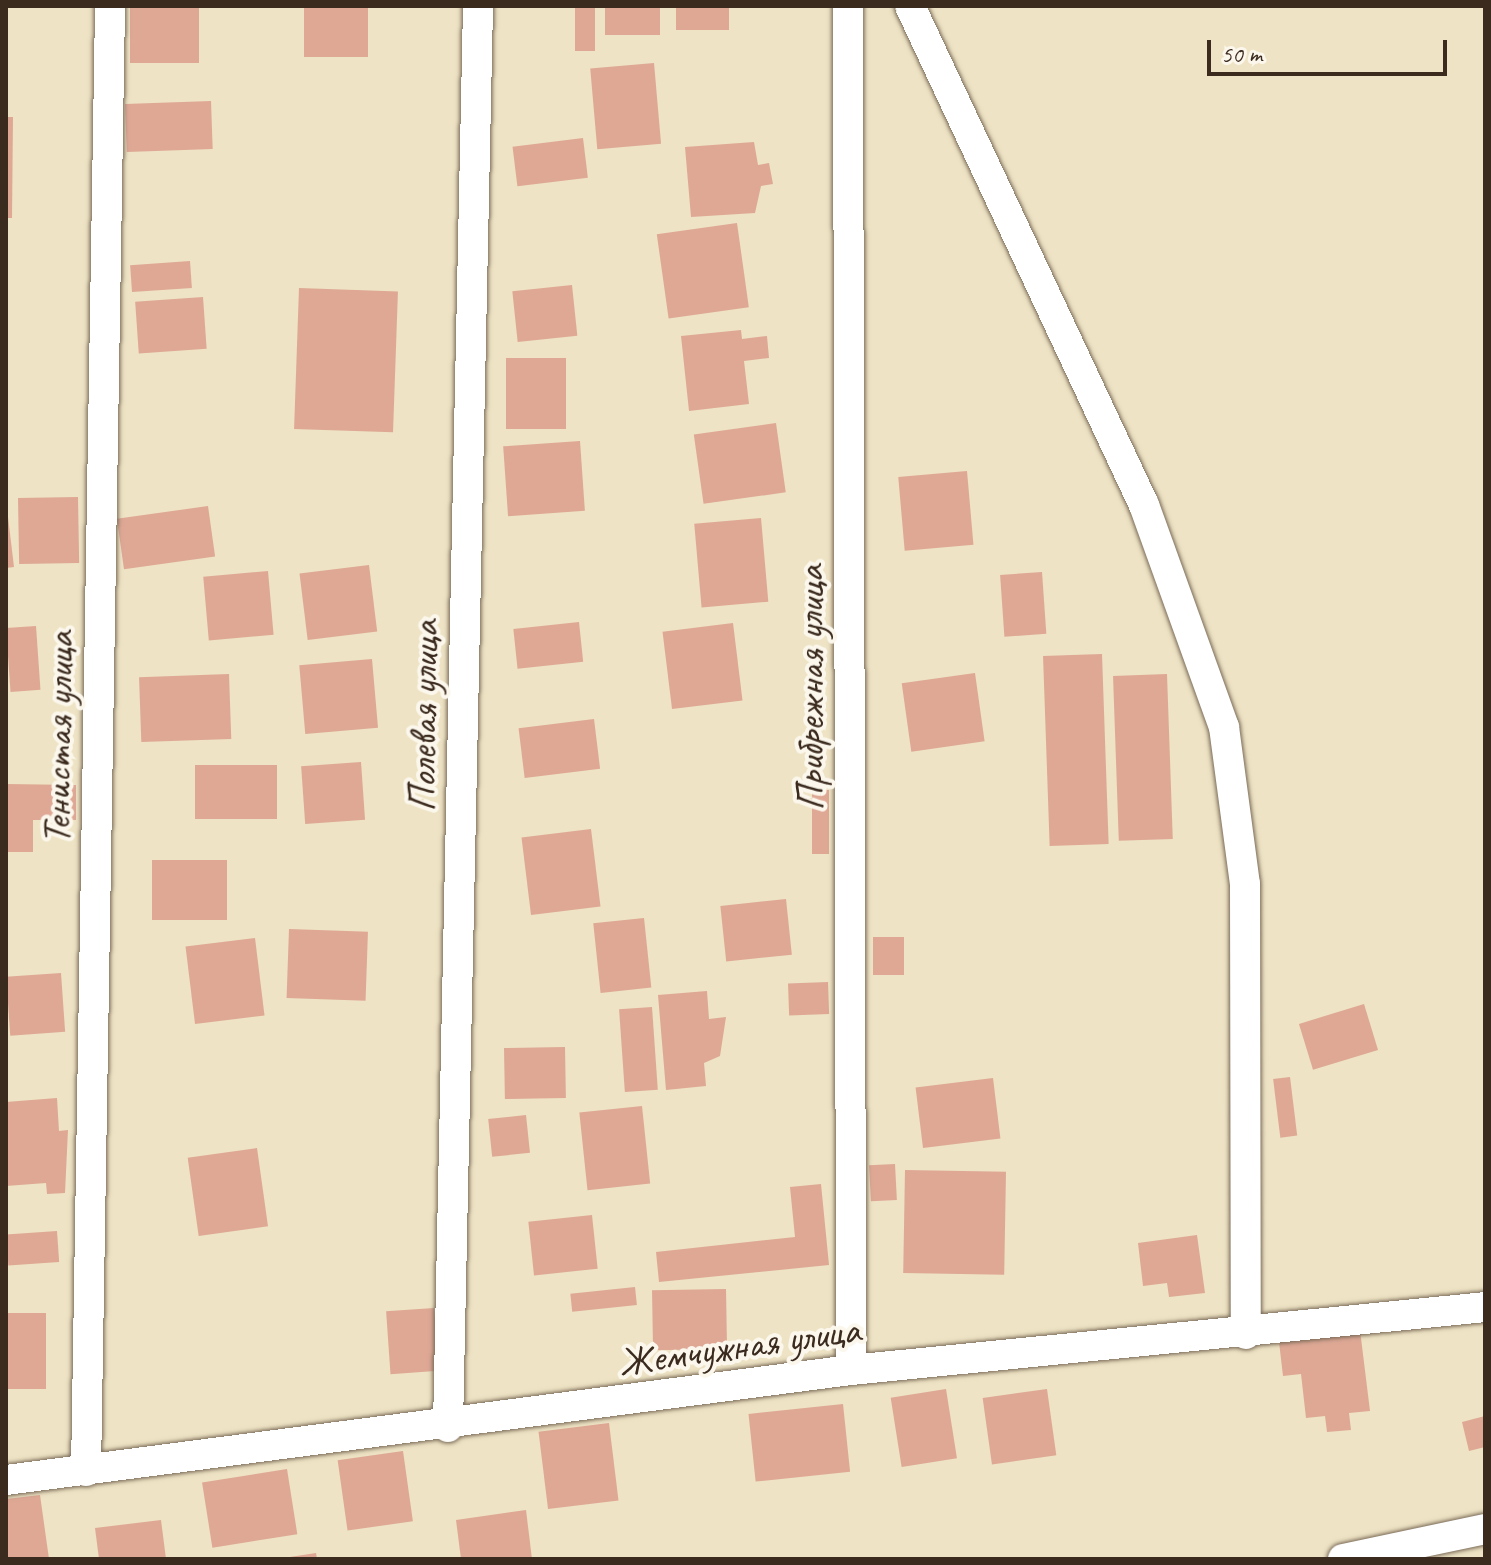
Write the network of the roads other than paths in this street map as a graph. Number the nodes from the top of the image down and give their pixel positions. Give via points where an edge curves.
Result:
1 (110, 6) edge
2 (478, 6) edge
3 (848, 6) edge
4 (910, 6) edge
5 (1485, 1307) edge
6 (1246, 1334) junction
7 (851, 1370) junction
8 (448, 1427) junction
9 (86, 1471) junction
10 (6, 1480) edge
11 (1485, 1529) edge
12 (1343, 1559) edge

1 - 9 street, Тенистая улица
2 - 8 street, Полевая улица
3 - 7 street, Прибрежная улица
4 - 6 street via 1144,505 1224,727 1245,884
5 - 6 street, Жемчужная улица
6 - 7 street, Жемчужная улица
7 - 8 street, Жемчужная улица
8 - 9 street, Жемчужная улица
9 - 10 street, Жемчужная улица
11 - 12 street

